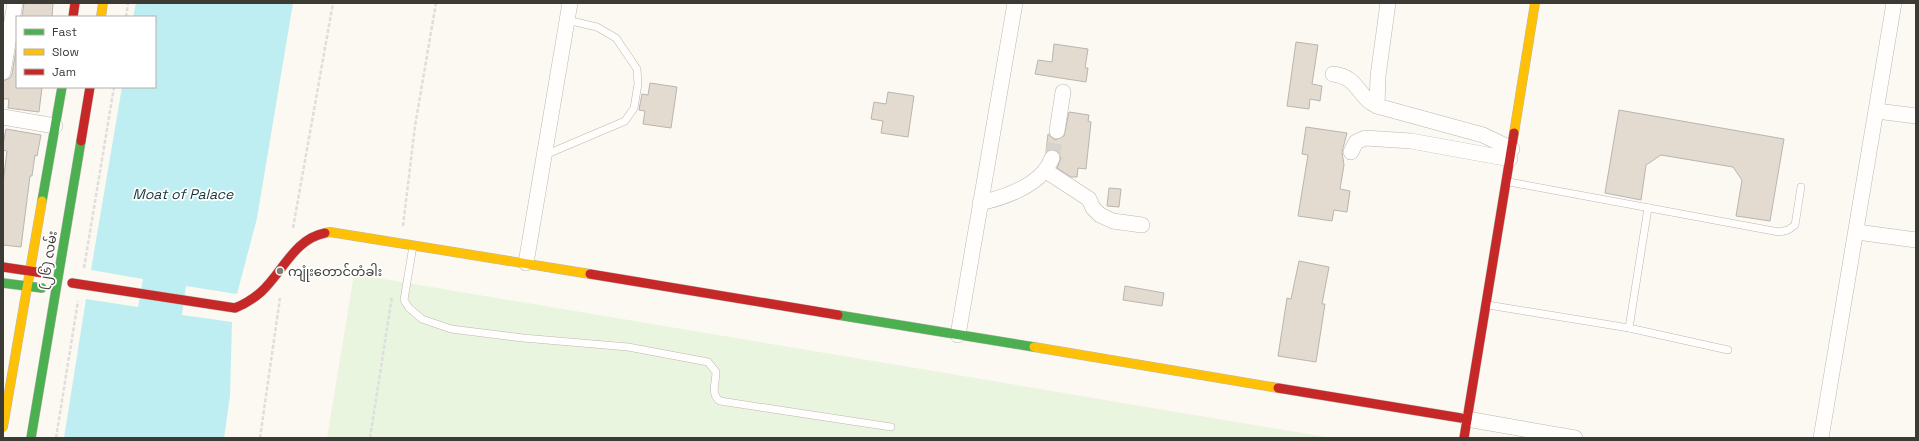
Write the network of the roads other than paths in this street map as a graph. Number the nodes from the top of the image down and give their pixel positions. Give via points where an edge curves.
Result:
1 (16, 3) edge
2 (75, 3) edge
3 (104, 3) edge
4 (570, 3) edge
5 (1015, 3) edge
6 (1388, 3) edge
7 (1536, 3) edge
8 (1894, 3) edge
9 (73, 16) edge
10 (101, 16) edge
11 (567, 20) junction
12 (6, 33) edge
13 (3, 72) edge
14 (1333, 74) dead end
15 (62, 88) edge
16 (90, 88) edge
17 (1063, 92) dead end
18 (1377, 106) junction
19 (1877, 110) junction
20 (1916, 116) edge
21 (3, 117) edge
22 (55, 126) junction
23 (1057, 131) tunnel mouth
24 (1351, 152) dead end
25 (1511, 154) junction
26 (544, 155) junction
27 (1506, 181) junction
28 (1801, 187) dead end
29 (980, 203) junction
30 (1648, 208) junction
31 (1142, 225) dead end
32 (1857, 232) junction
33 (1916, 240) edge
34 (413, 246) junction
35 (526, 263) junction
36 (3, 267) edge
37 (30, 271) junction
38 (59, 275) junction
39 (3, 283) edge
40 (80, 285) junction
41 (28, 286) junction
42 (56, 289) junction
43 (1486, 305) junction
44 (1629, 328) junction
45 (958, 335) junction
46 (1728, 350) dead end
47 (8, 374) edge
48 (1467, 419) junction
49 (3, 427) edge
50 (891, 427) dead end
51 (31, 438) edge
52 (1464, 438) edge
53 (1575, 438) edge
54 (1821, 438) edge

1 - 12 street
2 - 9 street
3 - 10 street
4 - 11 street
5 - 29 street
6 - 18 street via 1378,76
7 - 25 street
8 - 19 street
11 - 26 street
11 - 26 lane via 597,27 616,38 637,69 638,84 634,108 626,121
12 - 13 street
14 - 18 street via 1346,77 1368,102
15 - 22 street, (၂၆) လမ်း
16 - 38 street, (၂၆) လမ်း
17 - 23 street
18 - 25 street via 1483,135
19 - 20 street
19 - 32 street
21 - 22 street
22 - 37 street, (၂၆) လမ်း
24 - 25 street via 1356,142 1365,138
25 - 27 street
26 - 35 street
27 - 30 lane
27 - 43 street
28 - 30 lane via 1795,225 1779,232
29 - 31 street via 1016,192 1049,164 1089,199 1100,215 1113,221
29 - 45 street
30 - 44 lane
32 - 33 street
32 - 54 street
34 - 35 street
34 - 40 street via 330,232 313,235 295,250 268,286 249,302 235,308
34 - 50 lane via 404,300 422,319 451,328 523,338 628,347 708,362 716,372 713,388 720,401
35 - 45 street
36 - 37 street
37 - 38 street
37 - 41 street, (၂၆) လမ်း
38 - 40 street
38 - 42 street, (၂၆) လမ်း
39 - 41 street
40 - 42 street
41 - 42 street
41 - 47 street, (၂၆) လမ်း
42 - 51 street, (၂၆) လမ်း
43 - 44 lane
43 - 48 street
44 - 46 lane
45 - 48 street
47 - 49 street, (၂၆) လမ်း
48 - 52 street
48 - 53 street

